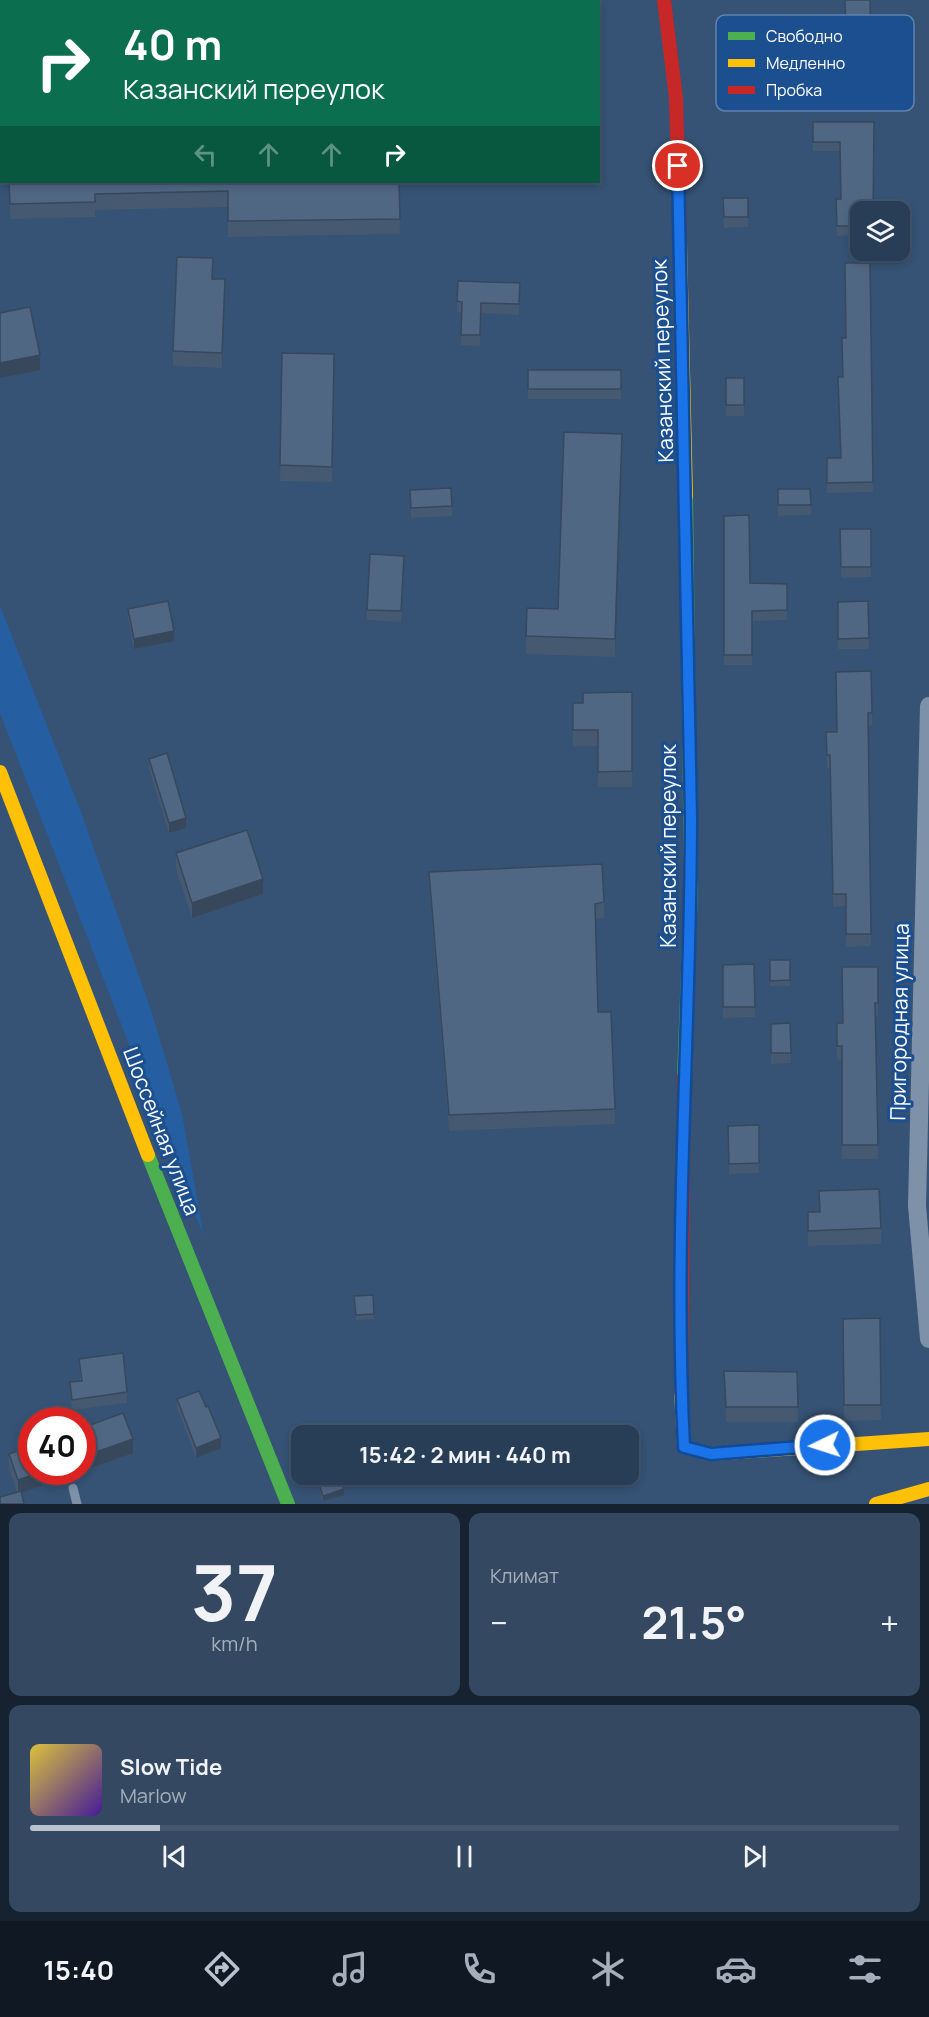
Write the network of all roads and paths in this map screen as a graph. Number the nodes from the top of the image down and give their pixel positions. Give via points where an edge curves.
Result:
1 (664, 0) edge
2 (929, 706) edge
3 (0, 772) edge
4 (929, 1339) edge
5 (929, 1439) edge
6 (73, 1488) dead end
7 (929, 1489) edge
8 (77, 1504) edge
9 (288, 1504) edge
10 (876, 1504) edge

1 - 5 main road, Казанский переулок via 676,98 691,817 684,1080 684,1447 711,1454
2 - 4 street, Пригородная улица via 917,1206
3 - 9 main road, Шоссейная улица
6 - 8 lane
7 - 10 main road

